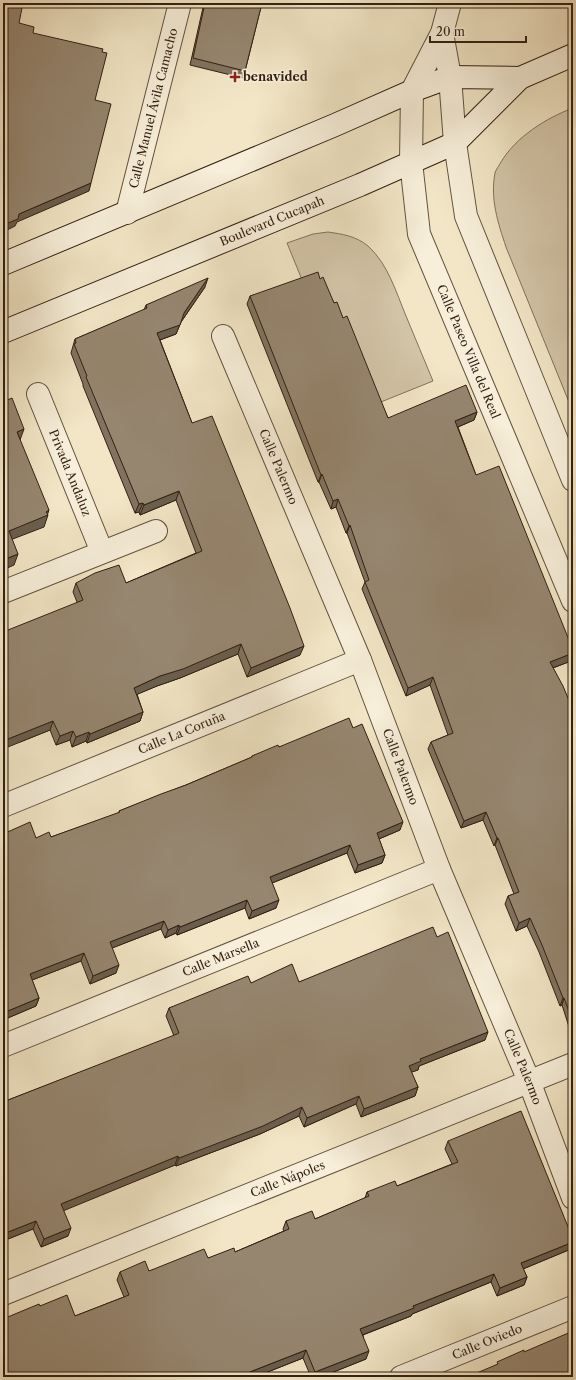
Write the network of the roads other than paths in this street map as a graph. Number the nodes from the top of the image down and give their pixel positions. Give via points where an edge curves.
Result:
1 (180, 3) edge
2 (450, 3) edge
3 (442, 33) junction
4 (573, 55) edge
5 (450, 77) junction
6 (520, 78) junction
7 (412, 91) junction
8 (455, 143) junction
9 (411, 162) junction
10 (127, 213) junction
11 (3, 264) edge
12 (3, 332) edge
13 (223, 336) dead end
14 (38, 394) dead end
15 (573, 480) edge
16 (156, 531) dead end
17 (102, 552) junction
18 (3, 592) edge
19 (573, 601) edge
20 (360, 660) junction
21 (3, 806) edge
22 (439, 869) junction
23 (3, 1046) edge
24 (573, 1064) edge
25 (529, 1081) junction
26 (573, 1198) edge
27 (3, 1294) edge
28 (573, 1307) edge
29 (401, 1377) edge

1 - 10 street, Calle Manuel Ávila Camacho
2 - 3 street
3 - 5 street
3 - 7 street
4 - 6 street, Boulevard Cucapah
5 - 6 street, Boulevard Cucapah
5 - 7 street, Boulevard Cucapah
5 - 8 street
6 - 8 street, Boulevard Cucapah
7 - 9 street, Calle Paseo Villa del Real
7 - 10 street, Boulevard Cucapah
8 - 9 street, Boulevard Cucapah
8 - 15 street via 466,216
9 - 12 street, Boulevard Cucapah
9 - 19 street, Calle Paseo Villa del Real via 419,234
10 - 11 street, Boulevard Cucapah
13 - 20 street, Calle Palermo
14 - 17 street, Privada Andaluz
16 - 17 street
17 - 18 street
20 - 21 street, Calle La Coruña
20 - 22 street, Calle Palermo
22 - 23 street, Calle Marsella
22 - 25 street, Calle Palermo
24 - 25 street, Calle Nápoles
25 - 26 street, Calle Palermo
25 - 27 street, Calle Nápoles
28 - 29 street, Calle Oviedo

